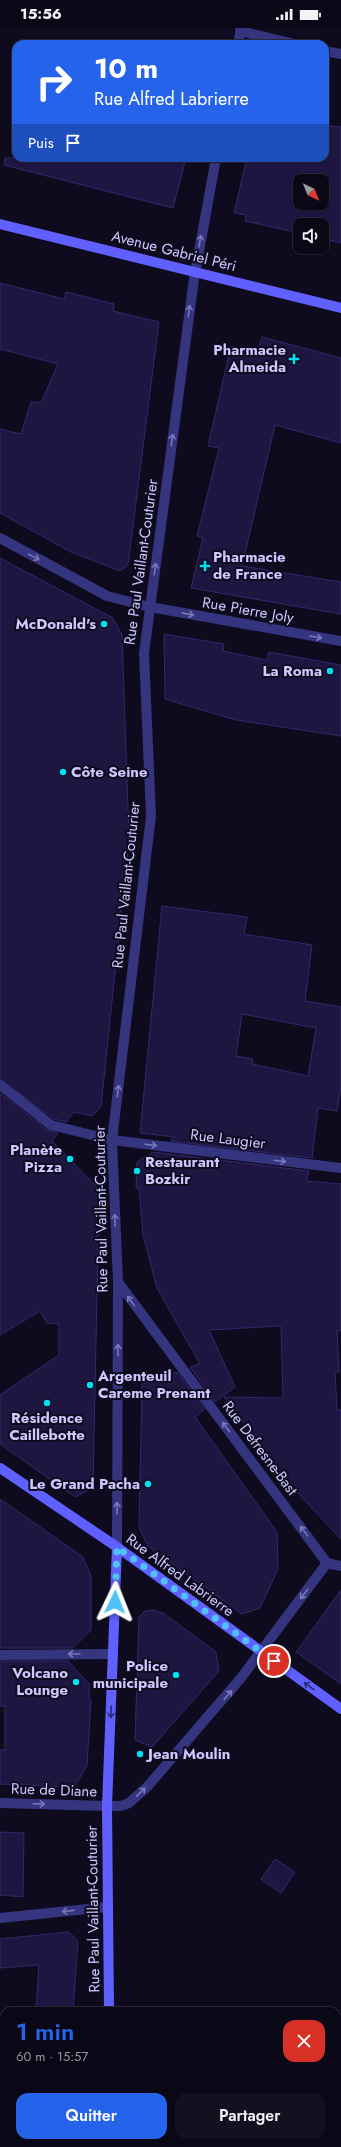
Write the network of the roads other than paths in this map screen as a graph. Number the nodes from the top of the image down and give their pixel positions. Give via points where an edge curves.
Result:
1 (241, 30) edge
2 (239, 40) edge
3 (280, 40) edge
4 (329, 52) edge
5 (341, 54) edge
6 (215, 162) edge
7 (0, 224) edge
8 (195, 272) junction
9 (341, 308) edge
10 (0, 538) edge
11 (150, 608) junction
12 (341, 641) edge
13 (0, 1085) edge
14 (112, 1140) junction
15 (341, 1168) edge
16 (118, 1282) junction
17 (0, 1468) edge
18 (117, 1547) junction
19 (327, 1563) junction
20 (341, 1566) edge
21 (261, 1652) junction
22 (113, 1654) junction
23 (0, 1655) edge
24 (341, 1709) edge
25 (0, 1803) edge
26 (107, 1806) junction
27 (107, 1907) junction
28 (0, 1918) edge
29 (109, 2007) edge

1 - 2 street
1 - 3 street
4 - 5 street
8 -> 6 street, Rue Paul Vaillant-Couturier
7 - 8 main road, Avenue Gabriel Péri
8 - 9 main road, Avenue Gabriel Péri
11 -> 8 street, Rue Paul Vaillant-Couturier
10 -> 11 street, Rue Pierre Joly via 107,596
11 -> 12 street, Rue Pierre Joly
14 -> 11 street, Rue Paul Vaillant-Couturier via 151,816 144,653
13 - 14 street, Rue Laugier via 51,1125
14 -> 15 street, Rue Laugier
16 -> 14 street, Rue Paul Vaillant-Couturier
18 -> 16 street, Rue Paul Vaillant-Couturier
19 -> 16 street, Rue Defresne-Bast
17 - 18 main road, Rue Alfred Labrierre
18 - 21 main road, Rue Alfred Labrierre
18 - 22 main road, Rue Paul Vaillant-Couturier
19 - 20 street
19 -> 21 street, Rue de Diane
24 -> 21 main road, Rue Alfred Labrierre
26 -> 21 street, Rue de Diane via 129,1803 147,1787
22 -> 23 street
22 -> 26 main road, Rue Paul Vaillant-Couturier
25 -> 26 street, Rue de Diane
26 - 27 main road, Rue Paul Vaillant-Couturier
27 -> 28 street
27 - 29 main road, Rue Paul Vaillant-Couturier

